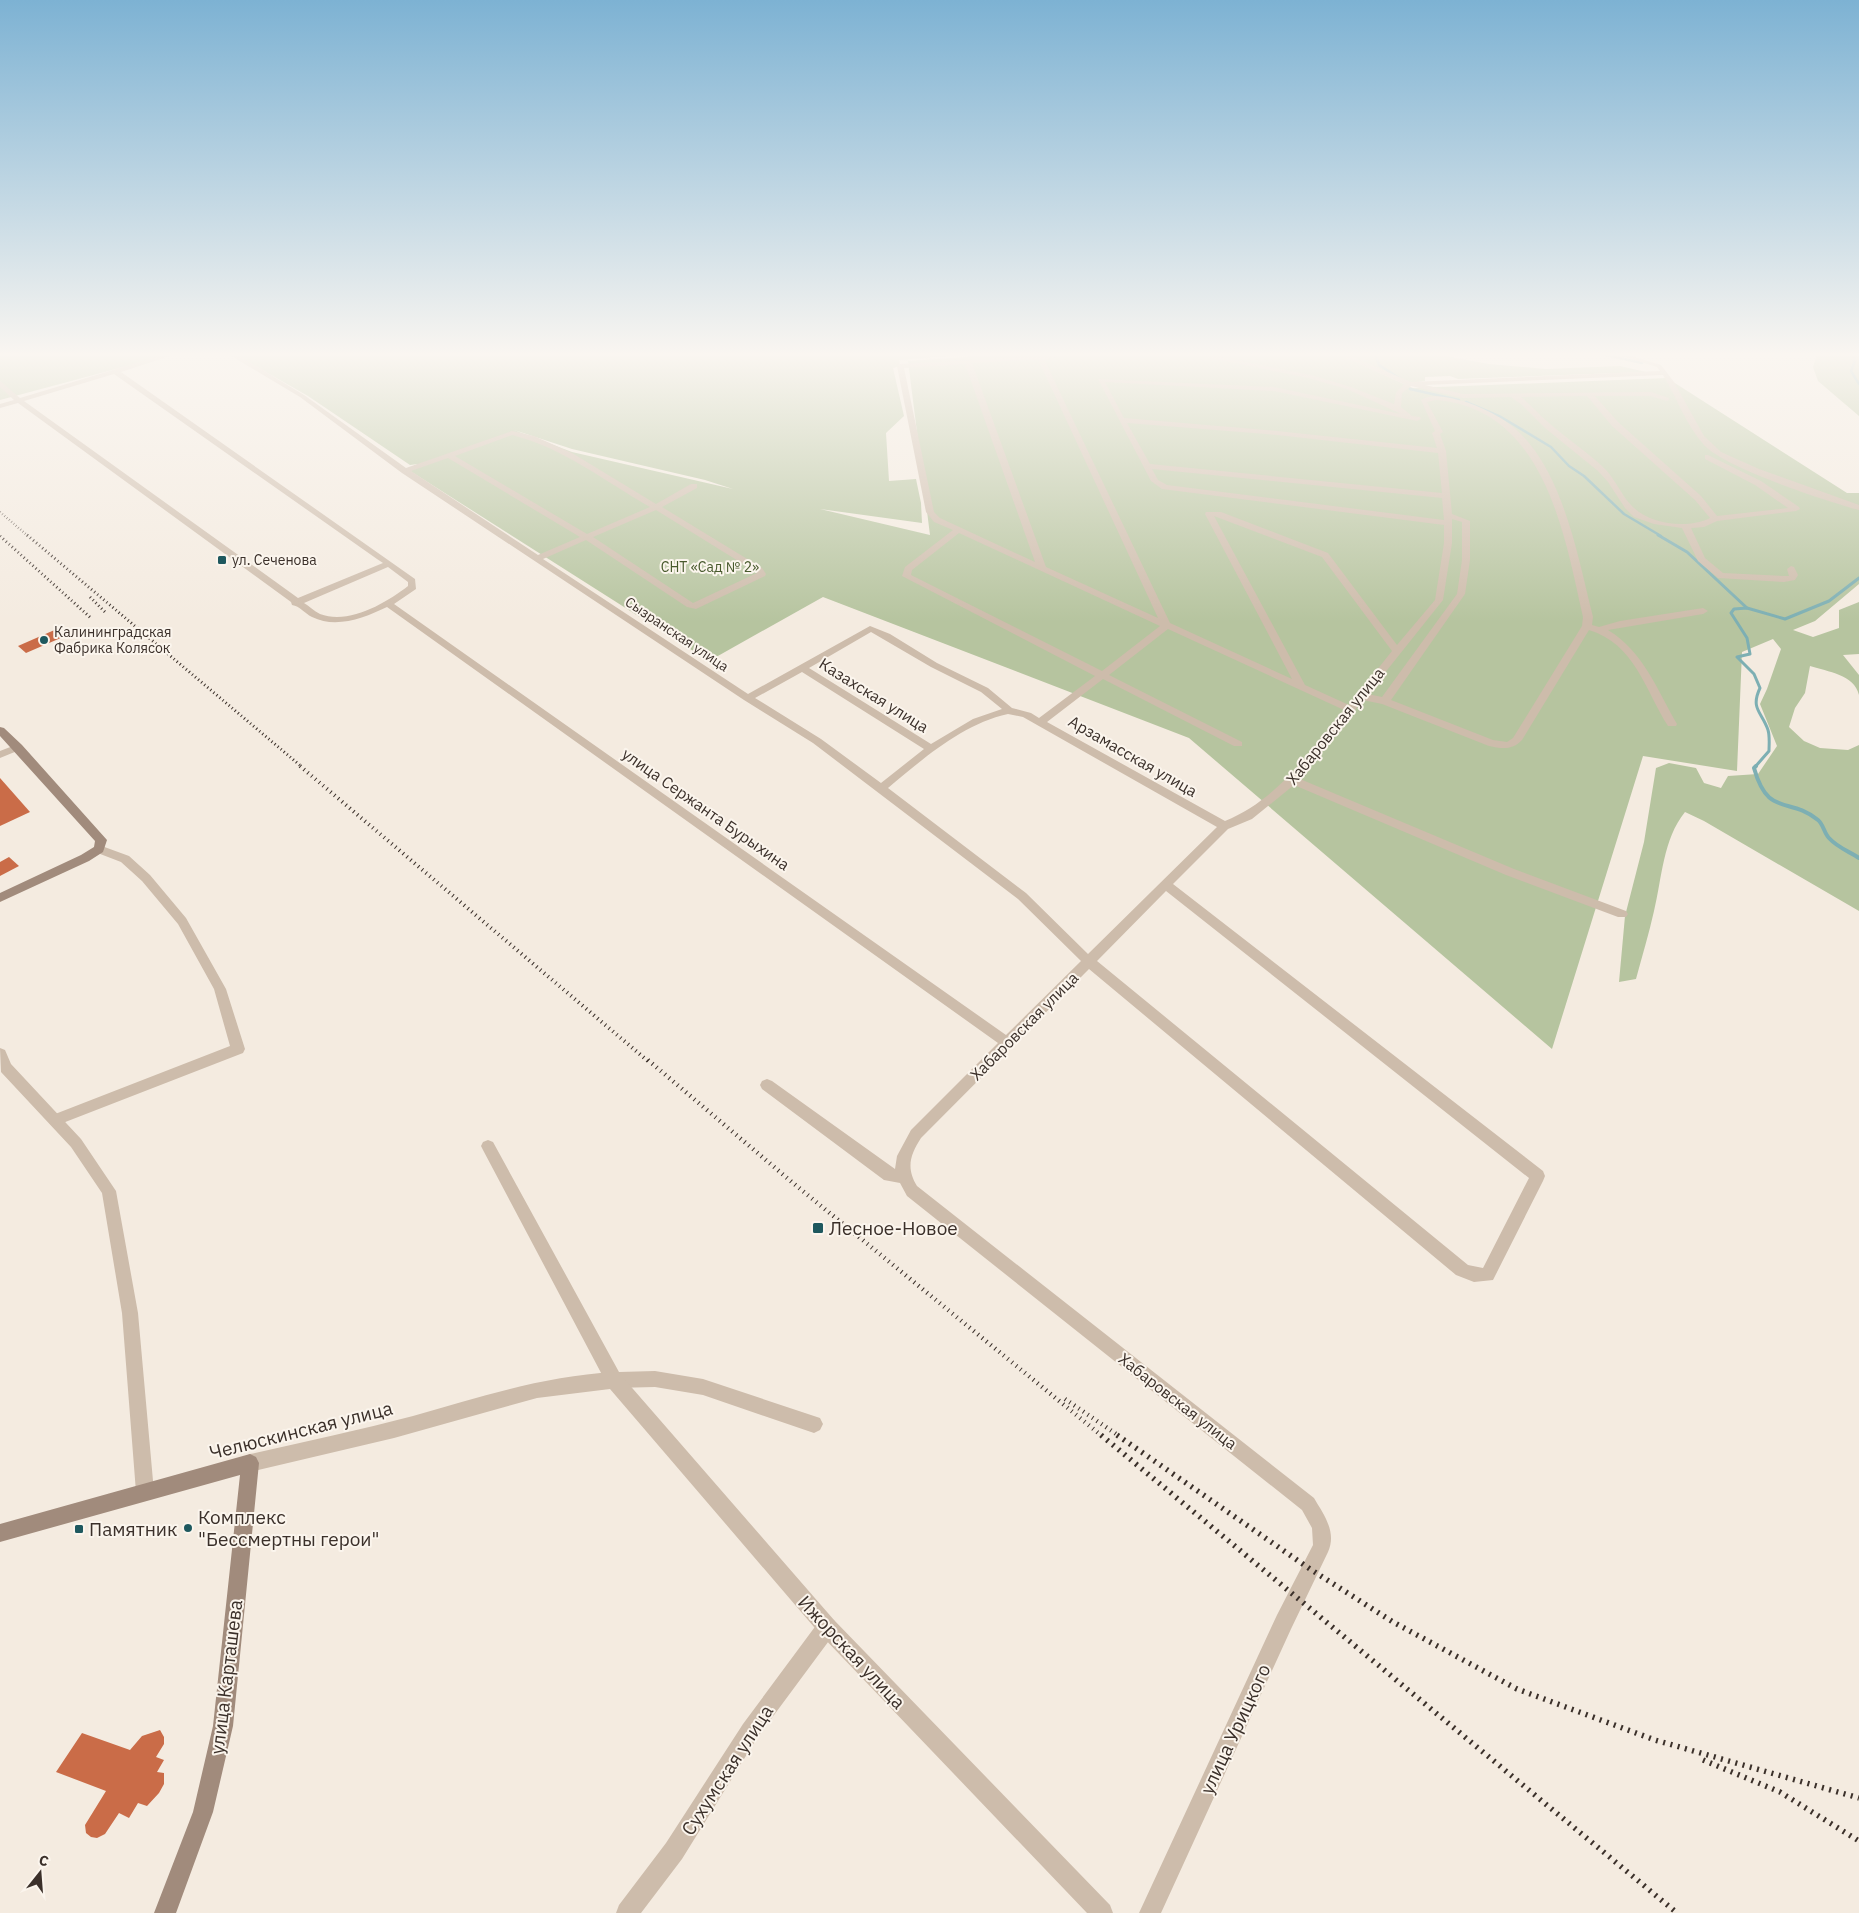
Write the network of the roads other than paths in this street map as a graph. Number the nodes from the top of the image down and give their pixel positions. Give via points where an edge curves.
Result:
1 (78, 443) edge
2 (217, 443) edge
3 (367, 443) edge
4 (483, 443) edge
5 (543, 443) edge
6 (916, 443) edge
7 (997, 443) edge
8 (1081, 443) edge
9 (1135, 443) edge
10 (1371, 443) edge
11 (1439, 443) edge
12 (1525, 443) edge
13 (1571, 443) edge
14 (1637, 443) edge
15 (1706, 443) edge
16 (1442, 451) junction
17 (450, 456) junction
18 (1708, 457) dead end
19 (1147, 466) junction
20 (405, 471) junction
21 (694, 486) dead end
22 (1445, 496) junction
23 (656, 507) junction
24 (1859, 508) edge
25 (1448, 519) junction
26 (1715, 519) junction
27 (1685, 525) junction
28 (958, 530) junction
29 (585, 537) junction
30 (538, 558) junction
31 (388, 564) junction
32 (1042, 568) junction
33 (1791, 569) dead end
34 (295, 603) junction
35 (387, 603) junction
36 (1704, 612) dead end
37 (1166, 625) junction
38 (1587, 626) junction
39 (1602, 629) junction
40 (1397, 651) junction
41 (802, 668) junction
42 (1101, 675) junction
43 (1301, 686) junction
44 (1360, 696) junction
45 (748, 698) junction
46 (1385, 701) junction
47 (1350, 708) junction
48 (1009, 711) junction
49 (1040, 722) junction
50 (1672, 724) dead end
51 (0, 730) edge
52 (1238, 744) dead end
53 (18, 747) junction
54 (930, 748) junction
55 (0, 755) edge
56 (1294, 780) junction
57 (882, 788) junction
58 (1224, 826) junction
59 (99, 849) junction
60 (1165, 884) junction
61 (0, 898) edge
62 (1622, 914) dead end
63 (1088, 961) junction
64 (1006, 1042) junction
65 (0, 1054) edge
66 (767, 1085) dead end
67 (55, 1120) junction
68 (488, 1146) dead end
69 (903, 1177) junction
70 (614, 1380) junction
71 (814, 1424) dead end
72 (250, 1463) junction
73 (145, 1492) junction
74 (0, 1533) edge
75 (1322, 1546) joint
76 (827, 1627) junction
77 (165, 1913) edge
78 (627, 1913) edge
79 (1102, 1913) edge
80 (1150, 1913) edge

1 - 34 street
2 - 31 street
3 - 20 street, Сызранская улица
4 - 17 street
5 - 23 street via 578,460
6 - 28 street via 930,512 937,520
7 - 32 street
8 - 37 street
9 - 19 street
10 - 16 street
11 - 16 street, Хабаровская улица
12 - 38 street, Хабаровская улица via 1543,471 1570,545 1588,617
13 - 27 street via 1610,479 1632,511 1653,520
14 - 26 street via 1698,498
15 - 24 street via 1742,465
16 - 22 street, Хабаровская улица
17 - 20 street
17 - 29 street
18 - 26 street via 1758,483 1796,509
19 - 22 street
19 - 25 street via 1155,481 1165,487
20 - 30 street, Сызранская улица
21 - 23 street
22 - 25 street, Хабаровская улица
23 - 29 street
23 - 29 street via 762,574 696,606 690,605 630,563
25 - 40 street, Хабаровская улица via 1448,543 1439,600
25 - 46 street via 1466,521 1462,594
26 - 27 street via 1702,525
27 - 33 street via 1701,559 1721,576 1784,579 1794,575
28 - 32 street
28 - 42 street via 908,569 906,576
29 - 30 street
30 - 45 street, Сызранская улица
31 - 34 street
31 - 35 street via 412,581 413,587
32 - 37 street
34 - 35 street via 315,615 332,620 352,618
35 - 64 street, улица Сержанта Бурыхина
36 - 39 street
37 - 42 street
37 - 43 street
38 - 39 street
38 - 46 street via 1511,745 1489,742
39 - 50 street via 1615,636 1630,651 1644,670
40 - 43 street via 1325,555 1218,514 1209,514
40 - 44 street, Хабаровская улица
41 - 45 street
41 - 48 street via 870,629 969,682 1004,704
41 - 54 street, Казахская улица
42 - 49 street
42 - 52 street
43 - 47 street
44 - 46 street
44 - 47 street, Хабаровская улица
45 - 57 street, Сызранская улица via 817,741
47 - 56 street, Хабаровская улица
48 - 49 street, Арзамасская улица
48 - 54 street via 987,716
49 - 58 street, Арзамасская улица
51 - 53 main road
53 - 55 street
53 - 59 main road via 101,840
54 - 57 street
56 - 58 street, Хабаровская улица via 1248,816
56 - 62 street via 1510,872
57 - 63 street, Сызранская улица via 1022,896
58 - 60 street, Хабаровская улица
59 - 61 main road
59 - 67 street via 126,859 182,921 220,989 238,1049
60 - 63 street, Хабаровская улица
60 - 63 street, Сызранская улица via 1538,1176 1487,1275 1474,1275 1462,1270
63 - 64 street, Хабаровская улица
64 - 69 street, Хабаровская улица via 916,1134 906,1148 901,1164
65 - 67 street via 6,1068
66 - 69 street via 889,1175
67 - 73 street via 109,1191 130,1313
68 - 70 street, Ижорская улица
69 - 75 street, Хабаровская улица via 912,1191 1308,1504 1321,1526
70 - 71 street, Челюскинская улица via 655,1379 703,1387
70 - 72 street, Челюскинская улица via 545,1387 413,1424
70 - 76 street, Ижорская улица
72 - 73 main road, Челюскинская улица
72 - 77 main road, улица Карташева via 223,1726 204,1812
73 - 74 main road, Челюскинская улица
75 - 80 street, улица Урицкого
76 - 78 street, Сухумская улица via 750,1731 674,1851
76 - 79 street, Ижорская улица

